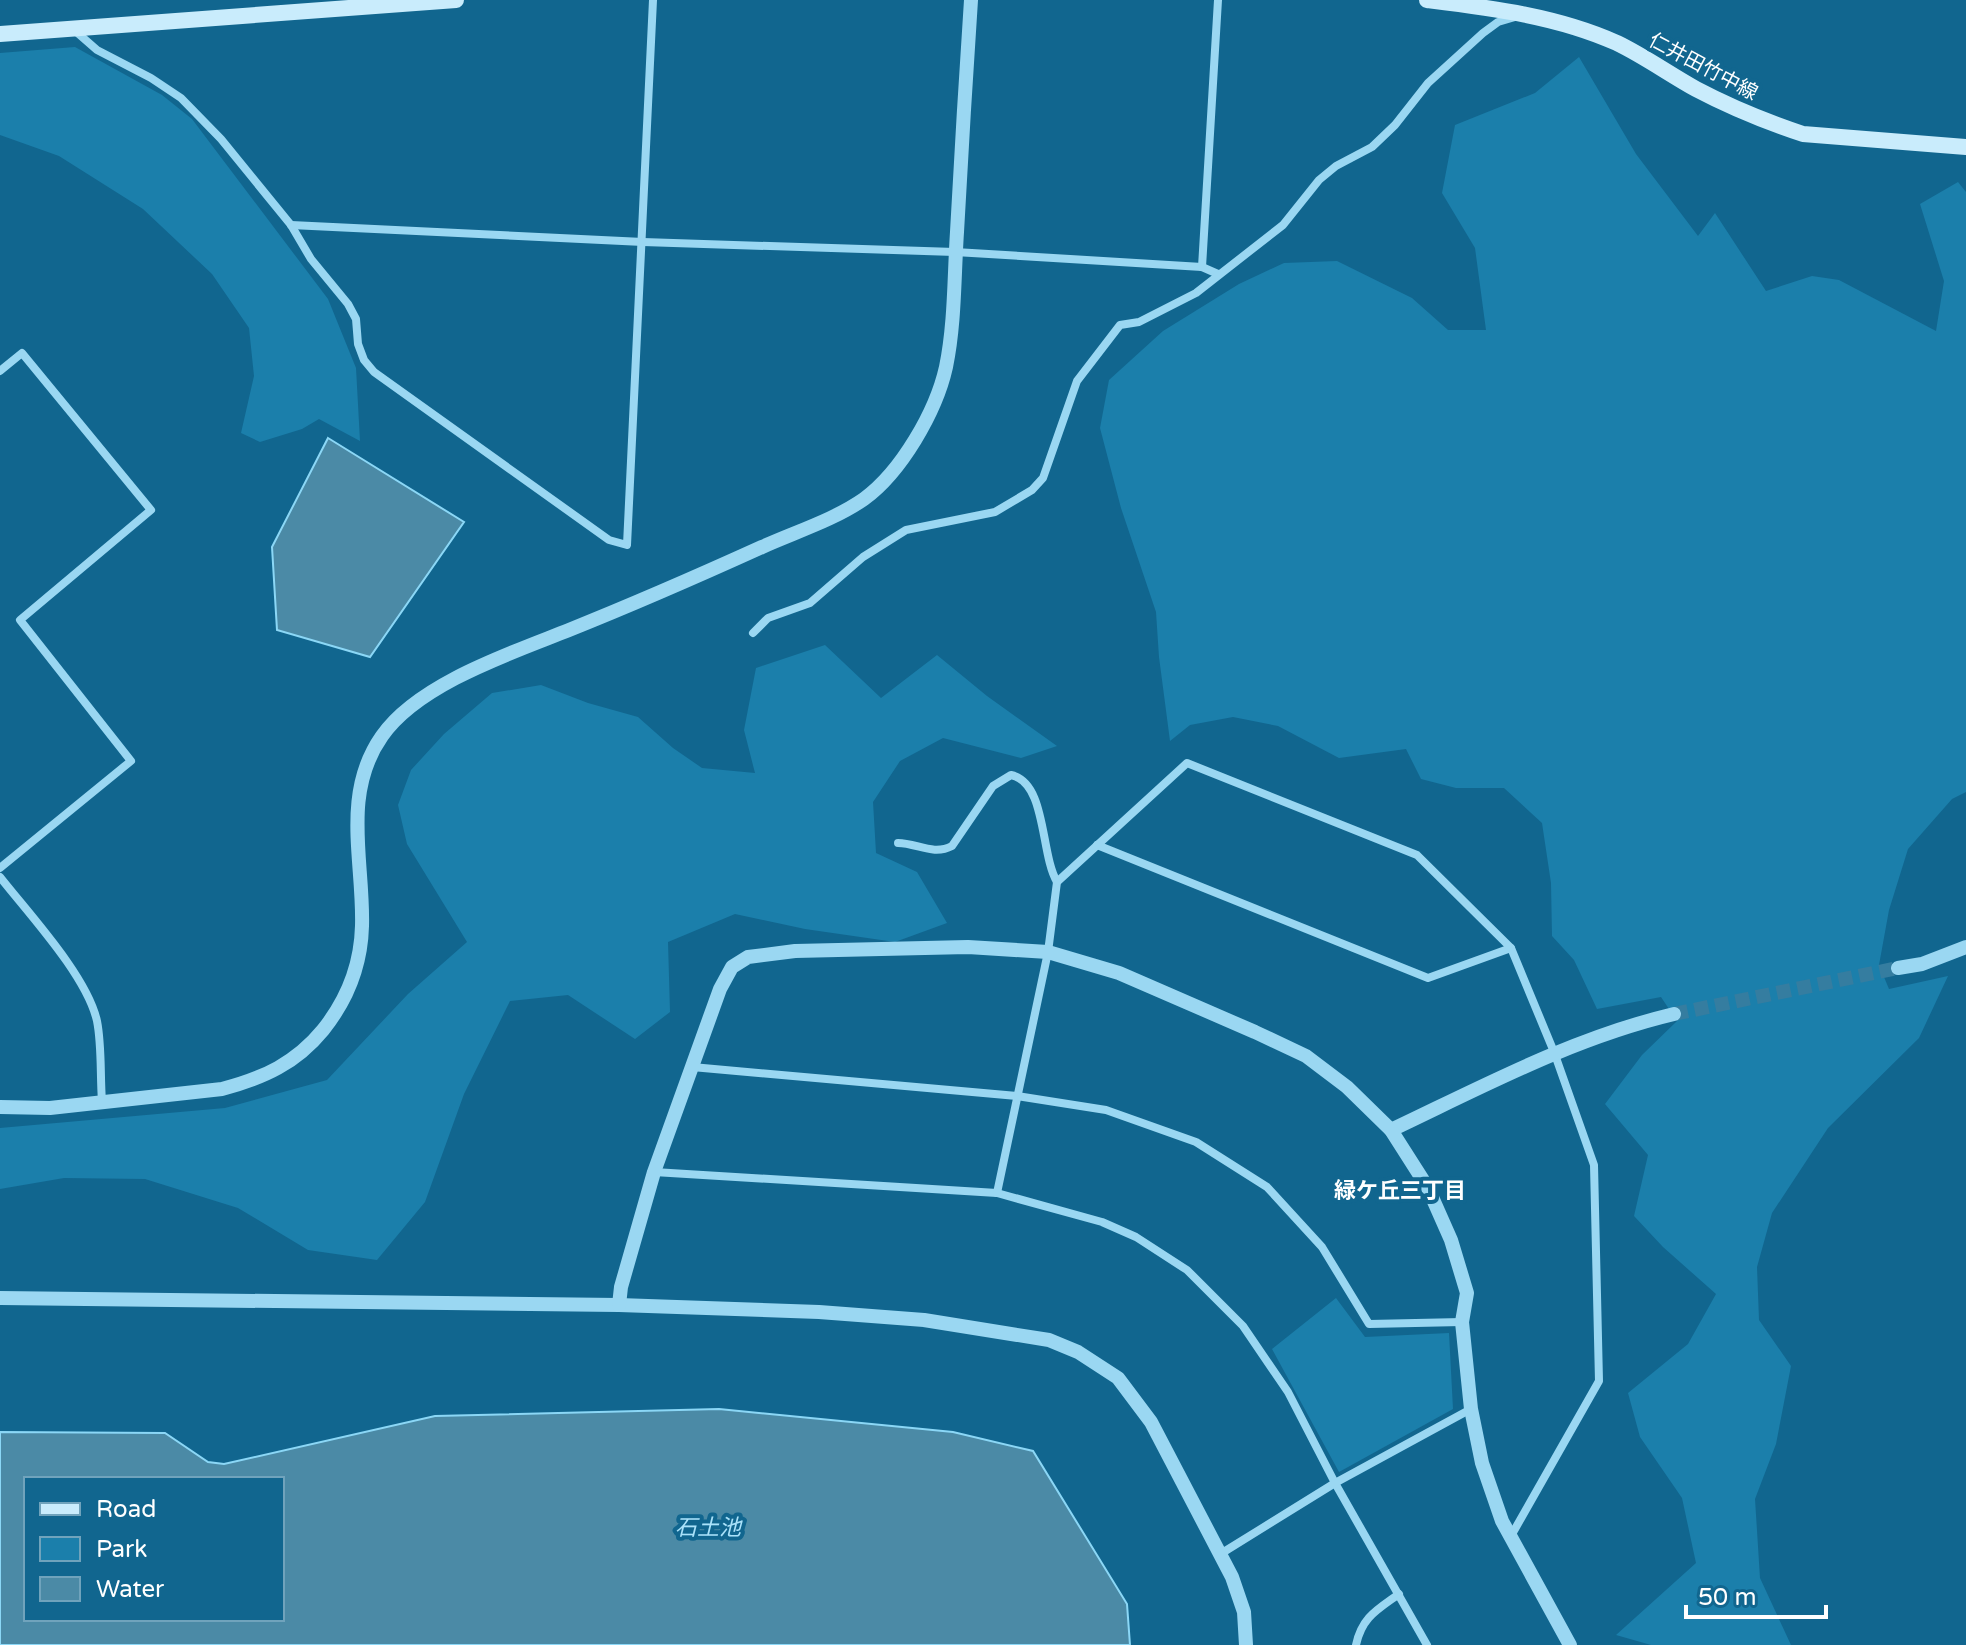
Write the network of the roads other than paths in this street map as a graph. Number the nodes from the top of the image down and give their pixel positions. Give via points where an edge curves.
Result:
1 (456, 0) edge
2 (653, 0) edge
3 (971, 0) edge
4 (1218, 0) edge
5 (1427, 0) edge
6 (1524, 14) junction
7 (73, 29) junction
8 (0, 34) edge
9 (1966, 147) edge
10 (291, 225) junction
11 (643, 242) junction
12 (955, 252) junction
13 (1202, 267) junction
14 (1218, 274) junction
15 (0, 371) edge
16 (753, 633) dead end
17 (898, 843) dead end
18 (1097, 845) junction
19 (0, 868) edge
20 (0, 877) edge
21 (1057, 882) junction
22 (1966, 947) edge
23 (1511, 948) junction
24 (1048, 952) junction
25 (1898, 968) tunnel mouth
26 (1674, 1014) tunnel mouth
27 (1554, 1052) junction
28 (691, 1067) junction
29 (1017, 1096) junction
30 (102, 1101) junction
31 (0, 1107) edge
32 (1391, 1130) junction
33 (654, 1172) junction
34 (997, 1193) junction
35 (0, 1298) edge
36 (619, 1305) junction
37 (1462, 1322) junction
38 (1471, 1409) junction
39 (1335, 1483) junction
40 (1511, 1536) junction
41 (1222, 1553) junction
42 (1399, 1594) junction
43 (1246, 1645) edge
44 (1356, 1645) edge
45 (1427, 1645) edge
46 (1570, 1645) edge

1 - 7 main road
2 - 11 street
3 - 12 street
4 - 13 street
5 - 6 main road, 仁井田竹中線
6 - 9 main road, 仁井田竹中線 via 1618,44 1699,91 1803,134
6 - 14 street via 1483,33 1428,83 1372,147 1319,180 1283,225
7 - 8 main road
7 - 10 street via 97,50 192,107
10 - 11 street
10 - 11 street via 348,304 364,360 374,372 609,540 627,545
11 - 12 street
12 - 13 street
12 - 30 street via 945,370 917,438 865,498 620,610 488,662 447,682 401,716 369,758 361,785 356,811 362,927 347,994 332,1019 306,1050 246,1083
13 - 14 street
14 - 16 street via 1196,293 1139,322 1120,325 1077,381 1043,478 1032,490 995,512 906,530 863,557 810,603 768,618
15 - 19 street via 22,353 151,510 20,620 131,761
17 - 21 street via 942,851 952,846 993,786 1011,775 1031,788
18 - 21 street
18 - 23 street via 1428,978
18 - 23 street via 1187,763 1417,855
20 - 30 street via 86,993 97,1020
21 - 24 street
22 - 25 street
23 - 27 street
24 - 28 street via 968,947 748,957 726,978
24 - 29 street
24 - 32 street via 1119,973 1306,1056
26 - 27 street
27 - 32 street
27 - 40 street via 1594,1165 1599,1381
28 - 29 street
28 - 33 street
29 - 34 street
29 - 37 street via 1106,1110 1181,1136 1267,1187 1322,1247 1369,1324
30 - 31 street
32 - 37 street via 1428,1188 1451,1240 1467,1293
33 - 34 street
33 - 36 street
34 - 39 street via 1102,1222 1187,1270 1243,1326 1288,1392
35 - 36 street
36 - 41 street via 924,1320 1049,1340 1118,1378 1136,1400
37 - 38 street
38 - 39 street
38 - 40 street via 1482,1463
39 - 41 street
39 - 42 street
40 - 46 street
41 - 43 street via 1244,1612
42 - 44 street via 1368,1617
42 - 45 street

